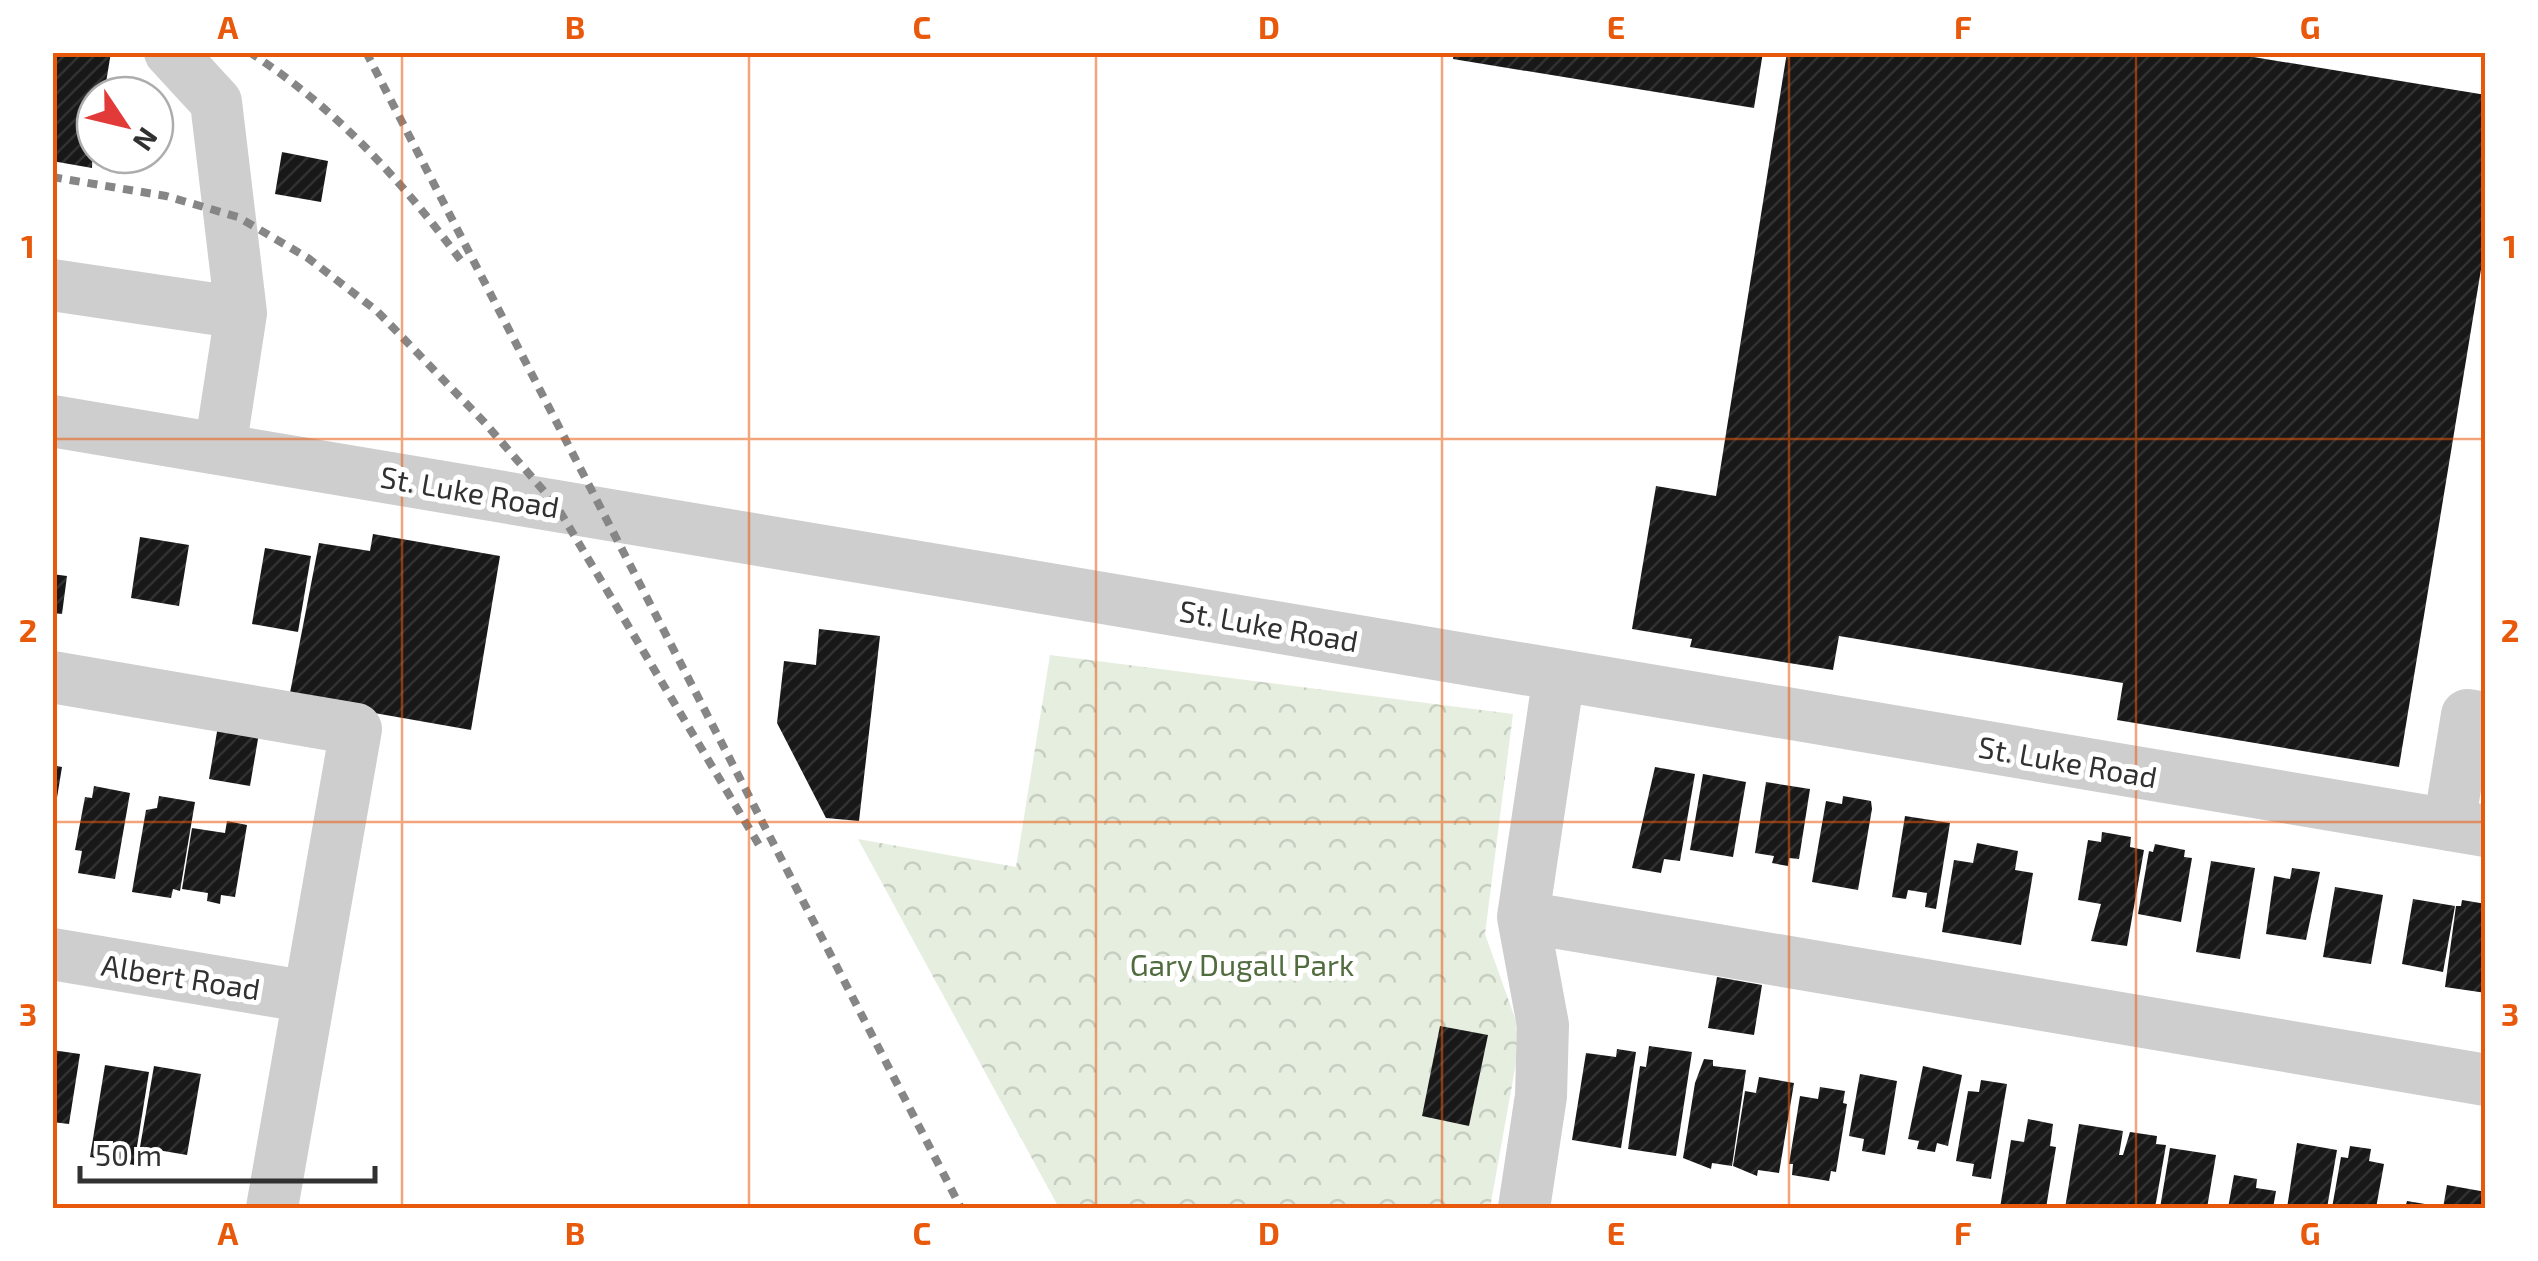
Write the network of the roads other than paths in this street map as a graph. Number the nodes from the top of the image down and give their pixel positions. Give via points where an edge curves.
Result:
1 (170, 52) edge
2 (52, 284) edge
3 (241, 312) junction
4 (52, 421) edge
5 (220, 449) junction
6 (1559, 675) junction
7 (52, 676) edge
8 (2486, 718) edge
9 (2467, 828) edge
10 (1522, 917) junction
11 (52, 954) edge
12 (309, 997) junction
13 (2486, 1080) edge
14 (1539, 1206) edge
15 (272, 1208) edge

1 - 3 street via 216,102
2 - 3 street
3 - 5 street
4 - 5 street, St. Luke Road
5 - 6 street, St. Luke Road
6 - 9 street, St. Luke Road
6 - 10 street
7 - 12 street via 356,729
8 - 9 street via 2467,715
10 - 13 street
10 - 14 street via 1543,1025
11 - 12 street, Albert Road
12 - 15 street

